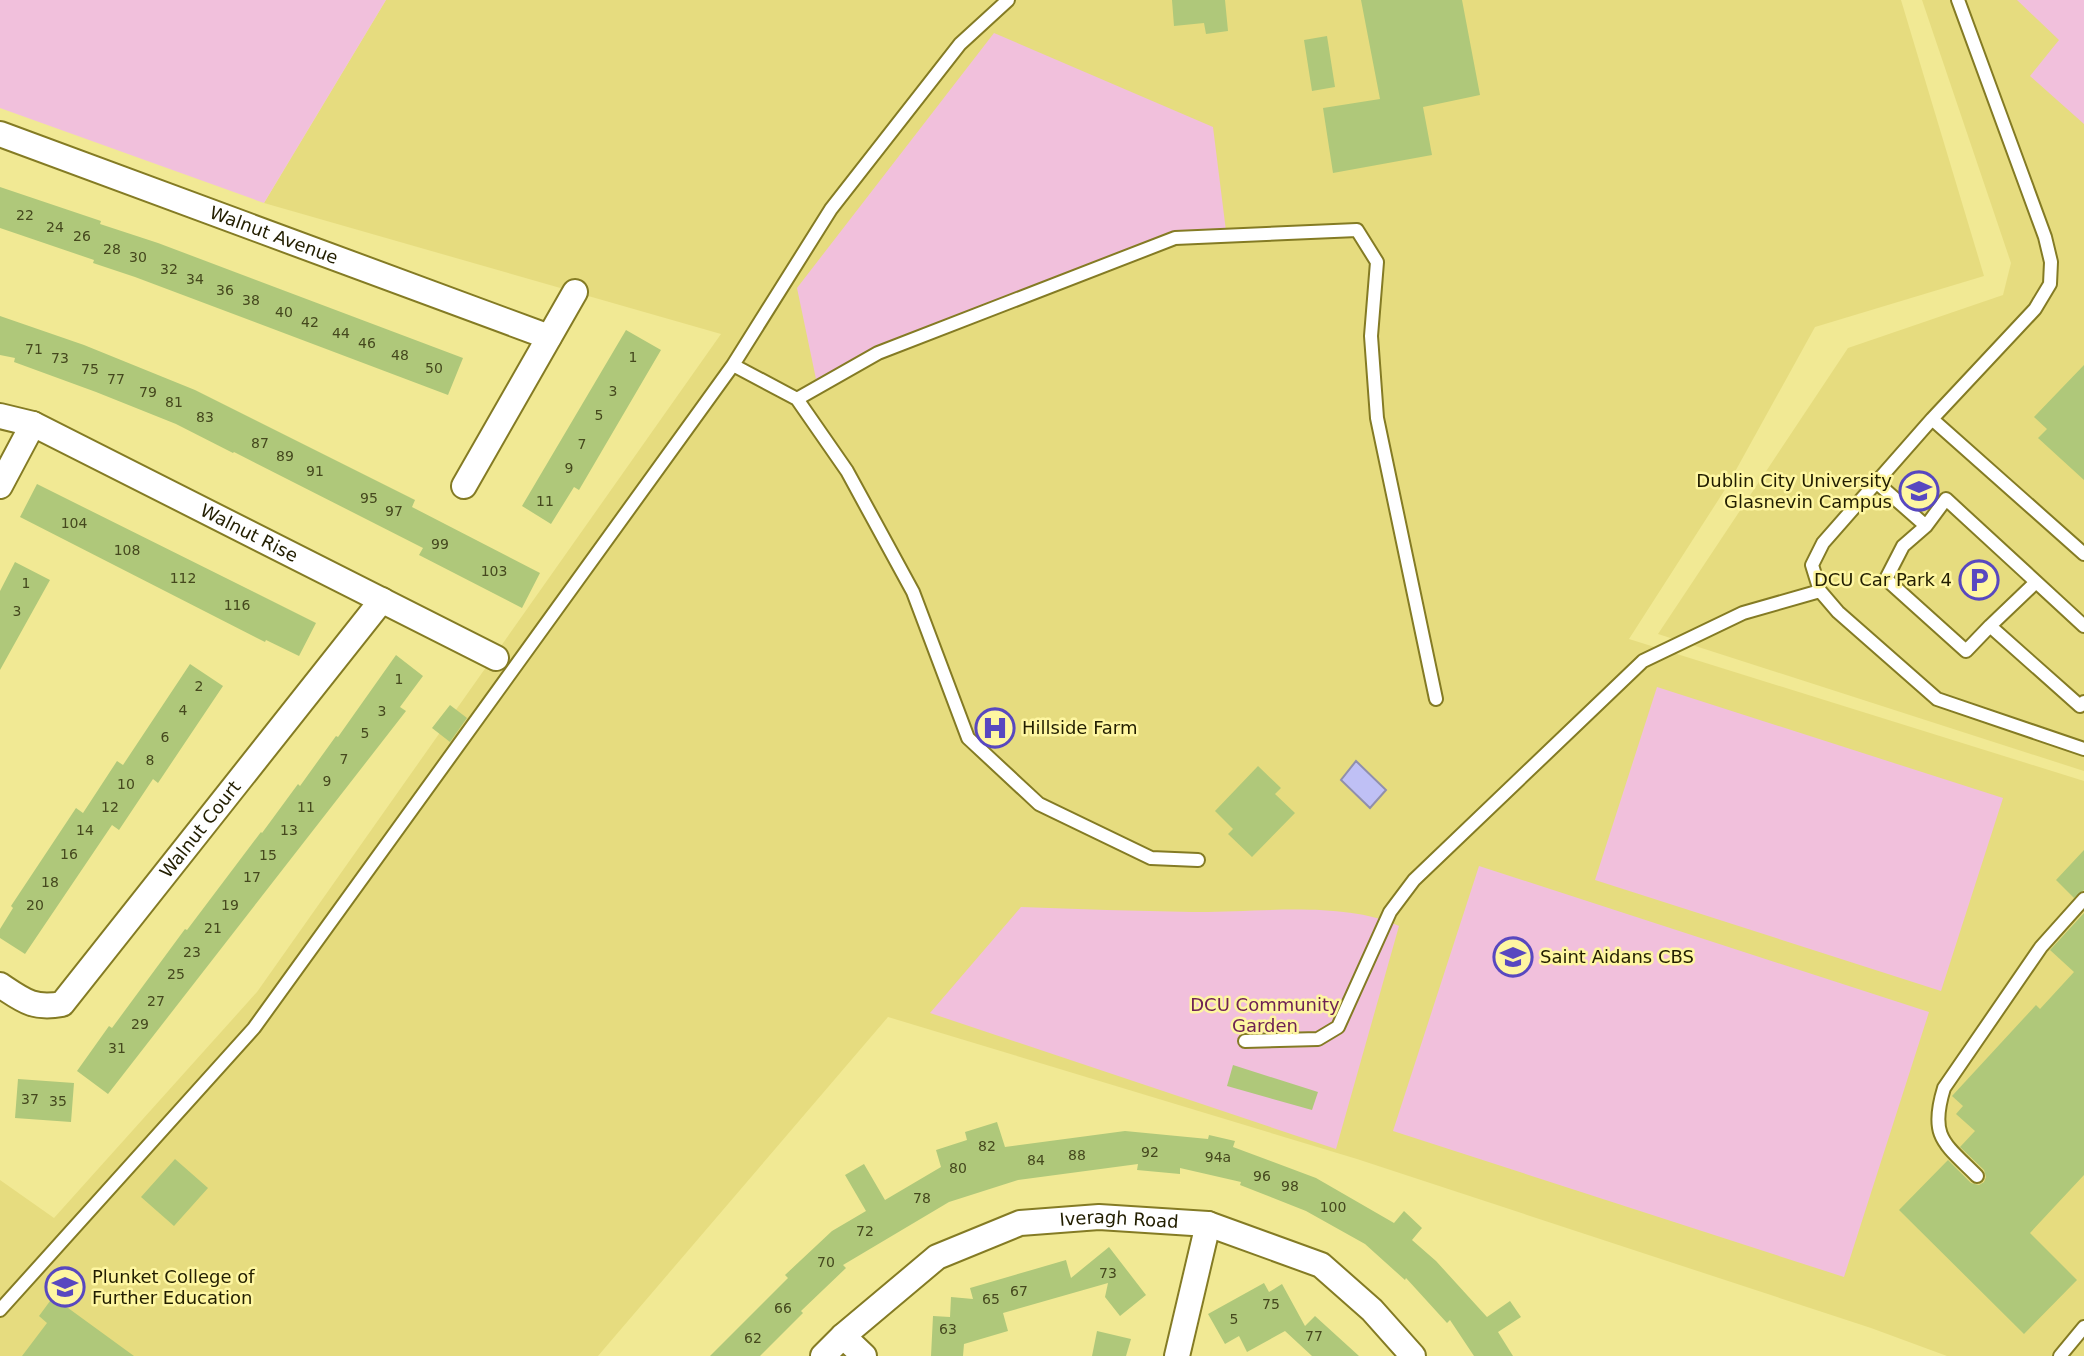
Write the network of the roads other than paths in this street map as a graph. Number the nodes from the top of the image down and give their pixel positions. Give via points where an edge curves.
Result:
1 (1008, 0) edge
2 (1958, 0) edge
3 (0, 134) edge
4 (575, 292) dead end
5 (549, 337) junction
6 (733, 365) junction
7 (797, 399) junction
8 (0, 416) edge
9 (1932, 419) junction
10 (33, 424) junction
11 (1876, 482) junction
12 (0, 486) edge
13 (464, 486) dead end
14 (1926, 526) junction
15 (2084, 554) edge
16 (2036, 582) junction
17 (1820, 591) junction
18 (382, 600) junction
19 (1990, 626) junction
20 (2084, 626) edge
21 (496, 658) dead end
22 (1436, 699) dead end
23 (2084, 702) edge
24 (2082, 746) edge
25 (1198, 860) dead end
26 (2084, 899) edge
27 (0, 985) edge
28 (1245, 1041) dead end
29 (1977, 1176) dead end
30 (1208, 1224) junction
31 (0, 1310) edge
32 (2084, 1327) edge
33 (843, 1336) junction
34 (823, 1356) edge
35 (864, 1356) edge
36 (1177, 1356) edge
37 (1413, 1356) edge
38 (2060, 1356) edge

1 - 6 lane via 960,44 831,209
2 - 9 lane via 2045,237 2050,284 2035,309
3 - 5 street, Walnut Avenue
4 - 5 street
5 - 13 street
6 - 7 lane
6 - 31 lane via 254,1028
7 - 22 lane via 878,353 1175,238 1357,230 1377,262 1371,337 1377,418
7 - 25 lane via 847,471 913,592 968,738 1039,804 1151,858
8 - 10 street, Walnut Rise
9 - 11 lane
9 - 15 lane
10 - 12 street
10 - 18 street, Walnut Rise
11 - 14 lane
11 - 17 lane via 1823,543 1812,565
14 - 16 lane via 1946,499
14 - 19 lane via 1903,546 1886,579 1966,651
16 - 19 lane
16 - 20 lane
17 - 24 lane via 1937,699
17 - 28 lane via 1743,613 1643,661 1414,880 1390,912 1338,1027 1318,1039
18 - 21 street, Walnut Rise
18 - 27 street, Walnut Court via 62,1004 43,1007
19 - 23 lane via 2080,706
26 - 29 lane via 2041,947 1944,1088 1936,1114 1942,1141
30 - 33 street, Iveragh Road via 1099,1217 1020,1223 937,1257
30 - 36 street
30 - 37 street, Iveragh Road via 1321,1265 1372,1310
32 - 38 lane
33 - 34 street, Iveragh Road
33 - 35 street

